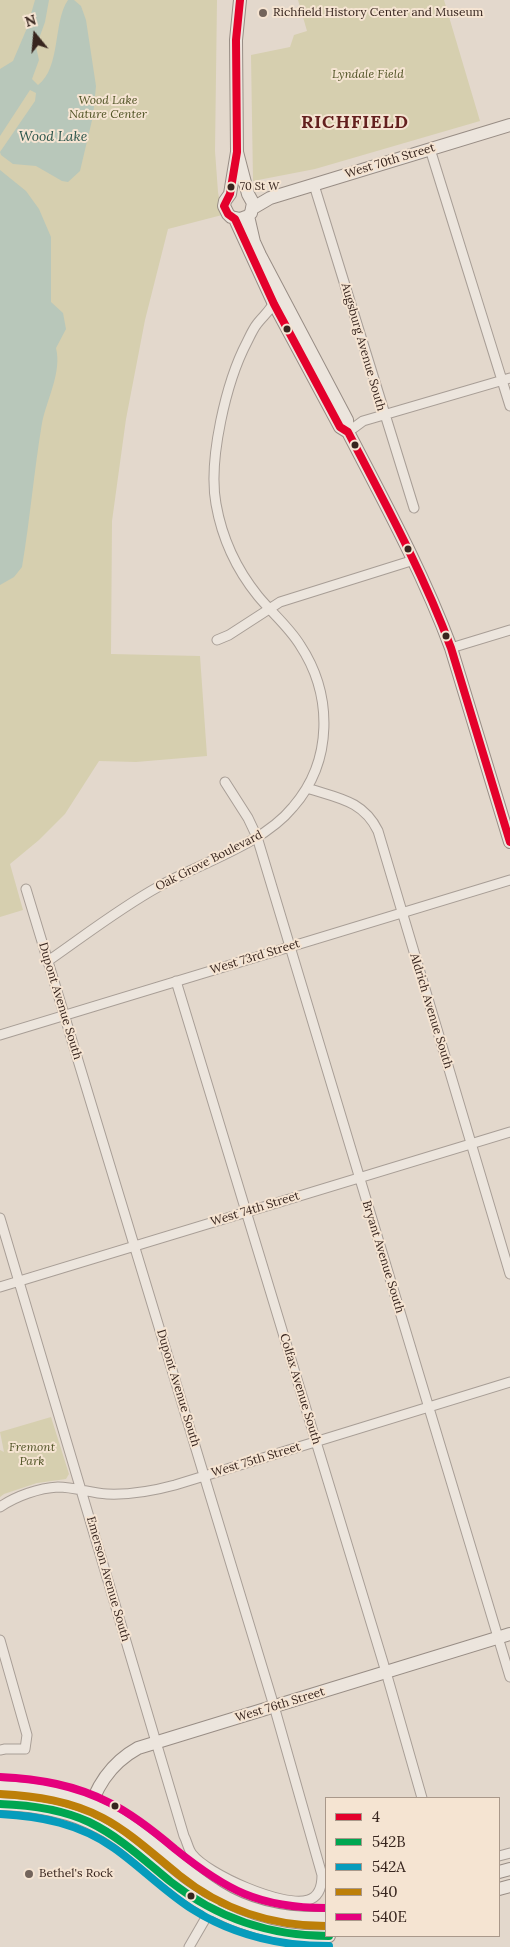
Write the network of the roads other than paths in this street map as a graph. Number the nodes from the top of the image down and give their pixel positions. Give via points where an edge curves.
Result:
1 (231, 0) edge
2 (240, 0) edge
3 (236, 40) junction
4 (510, 125) edge
5 (430, 148) junction
6 (237, 152) junction
7 (314, 185) junction
8 (230, 194) junction
9 (247, 207) junction
10 (278, 290) junction
11 (274, 304) junction
12 (506, 379) edge
13 (510, 406) edge
14 (384, 416) junction
15 (348, 432) junction
16 (414, 508) dead end
17 (414, 560) junction
18 (270, 609) junction
19 (510, 630) edge
20 (217, 640) dead end
21 (451, 648) junction
22 (225, 782) dead end
23 (308, 788) junction
24 (257, 838) junction
25 (510, 842) edge
26 (510, 880) edge
27 (26, 889) dead end
28 (402, 913) junction
29 (289, 947) junction
30 (48, 960) junction
31 (176, 981) junction
32 (64, 1015) junction
33 (0, 1034) edge
34 (510, 1132) edge
35 (470, 1144) junction
36 (358, 1178) junction
37 (247, 1212) junction
38 (0, 1218) edge
39 (135, 1246) junction
40 (510, 1274) edge
41 (19, 1281) junction
42 (0, 1287) edge
43 (510, 1382) edge
44 (428, 1408) junction
45 (316, 1442) junction
46 (204, 1476) junction
47 (82, 1490) junction
48 (0, 1507) edge
49 (504, 1636) edge
50 (0, 1640) edge
51 (386, 1672) junction
52 (510, 1677) edge
53 (274, 1706) junction
54 (156, 1742) junction
55 (0, 1750) edge
56 (0, 1787) edge
57 (422, 1797) edge
58 (0, 1804) edge
59 (90, 1804) junction
60 (86, 1821) junction
61 (218, 1893) junction
62 (268, 1897) joint
63 (211, 1909) junction
64 (325, 1918) edge
65 (325, 1936) edge
66 (189, 1947) edge

1 - 3 street
2 - 3 street
3 - 6 street
4 - 5 street, West 70th Street
5 - 7 street, West 70th Street
5 - 12 street
6 - 8 street
6 - 9 street
7 - 9 street, West 70th Street
7 - 14 street, Augsburg Avenue South
8 - 9 street, West 70th Street via 239,190
8 - 9 street via 225,201 225,210 231,217
9 - 10 street via 254,242
9 - 11 street
10 - 11 street, Oak Grove Boulevard
10 - 15 street via 347,420
11 - 15 street via 340,427
11 - 18 street, Oak Grove Boulevard via 255,326 236,368 220,426 214,477 216,503 231,553
12 - 13 street
12 - 14 street
14 - 15 street via 363,421
14 - 16 street, Augsburg Avenue South
15 - 17 street
17 - 18 street via 280,602
17 - 21 street
18 - 20 street
18 - 23 street, Oak Grove Boulevard via 300,644 318,683 323,704 323,747
19 - 21 street
21 - 25 street
22 - 24 street, Bryant Avenue South
23 - 24 street, Oak Grove Boulevard via 293,808
23 - 28 street, Aldrich Avenue South via 359,806 367,813 378,831
24 - 29 street, Bryant Avenue South
24 - 30 street, Oak Grove Boulevard via 159,886
26 - 28 street, West 73rd Street
27 - 30 street, Dupont Avenue South
28 - 29 street, West 73rd Street
28 - 35 street, Aldrich Avenue South
29 - 31 street, West 73rd Street
29 - 36 street, Bryant Avenue South
30 - 32 street, Dupont Avenue South
31 - 32 street, West 73rd Street
31 - 37 street, Colfax Avenue South
32 - 33 street, West 73rd Street
32 - 39 street, Dupont Avenue South
34 - 35 street, West 74th Street
35 - 36 street, West 74th Street
35 - 40 street, Aldrich Avenue South
36 - 37 street, West 74th Street
36 - 44 street, Bryant Avenue South
37 - 39 street, West 74th Street
37 - 45 street, Colfax Avenue South
38 - 41 street, Emerson Avenue South
39 - 41 street, West 74th Street
39 - 46 street, Dupont Avenue South
41 - 42 street, West 74th Street
41 - 47 street, Emerson Avenue South
43 - 44 street, West 75th Street
44 - 45 street, West 75th Street
44 - 49 street, Bryant Avenue South
45 - 46 street, West 75th Street
45 - 51 street, Colfax Avenue South
46 - 47 street, West 75th Street via 152,1491 128,1494
46 - 53 street, Dupont Avenue South
47 - 48 street, West 75th Street via 58,1487 39,1490
47 - 54 street, Emerson Avenue South
49 - 51 street, West 76th Street
49 - 52 street, Bryant Avenue South
50 - 55 street via 27,1735 25,1749
51 - 53 street, West 76th Street
51 - 57 street, Colfax Avenue South
53 - 54 street, West 76th Street
53 - 62 street, Dupont Avenue South via 322,1875 321,1889 308,1900
54 - 59 street, West 76th Street via 130,1753 116,1764 99,1785
54 - 62 street, Emerson Avenue South via 192,1854 210,1870
56 - 59 street via 57,1794
58 - 60 street via 51,1809
59 - 60 street, West 76th Street
59 - 61 street via 144,1837
60 - 63 street via 100,1827
61 - 63 street
61 - 64 street via 274,1916
63 - 65 street via 285,1934
63 - 66 street

